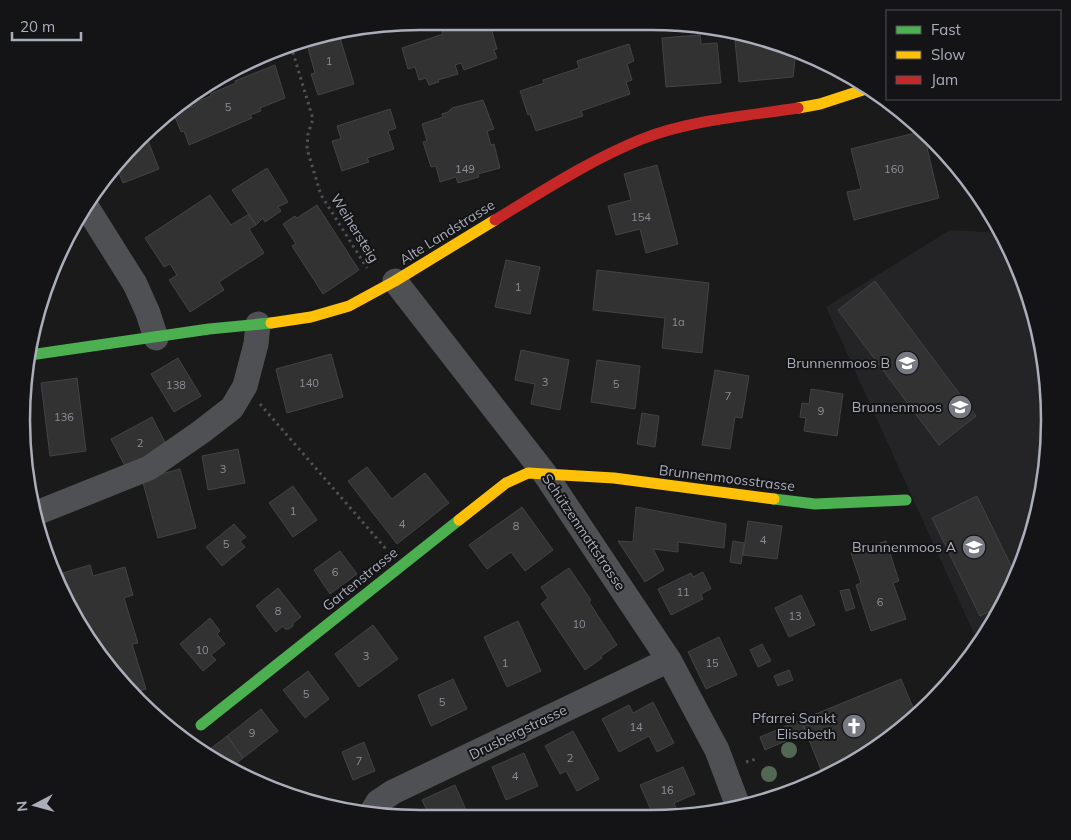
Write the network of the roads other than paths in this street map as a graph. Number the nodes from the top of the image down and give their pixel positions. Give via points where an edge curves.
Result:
1 (860, 91) edge
2 (90, 212) edge
3 (395, 281) junction
4 (258, 324) junction
5 (156, 338) junction
6 (35, 354) edge
7 (546, 474) junction
8 (906, 500) dead end
9 (41, 511) edge
10 (670, 660) junction
11 (201, 725) dead end
12 (736, 801) edge
13 (375, 807) edge

1 - 3 street, Alte Landstrasse via 820,104 688,125 642,139 578,169
2 - 5 street via 135,284
3 - 4 street, Alte Landstrasse via 349,306 311,317
3 - 7 street, Schützenmattstrasse
4 - 5 street, Alte Landstrasse
4 - 9 street via 245,386 232,408 148,468
5 - 6 street, Alte Landstrasse
7 - 8 street, Brunnenmoosstrasse via 614,478 815,504
7 - 10 street, Schützenmattstrasse
7 - 11 street, Gartenstrasse via 528,473 506,483
10 - 12 street, Schützenmattstrasse via 717,750
10 - 13 street, Drusbergstrasse via 392,792

